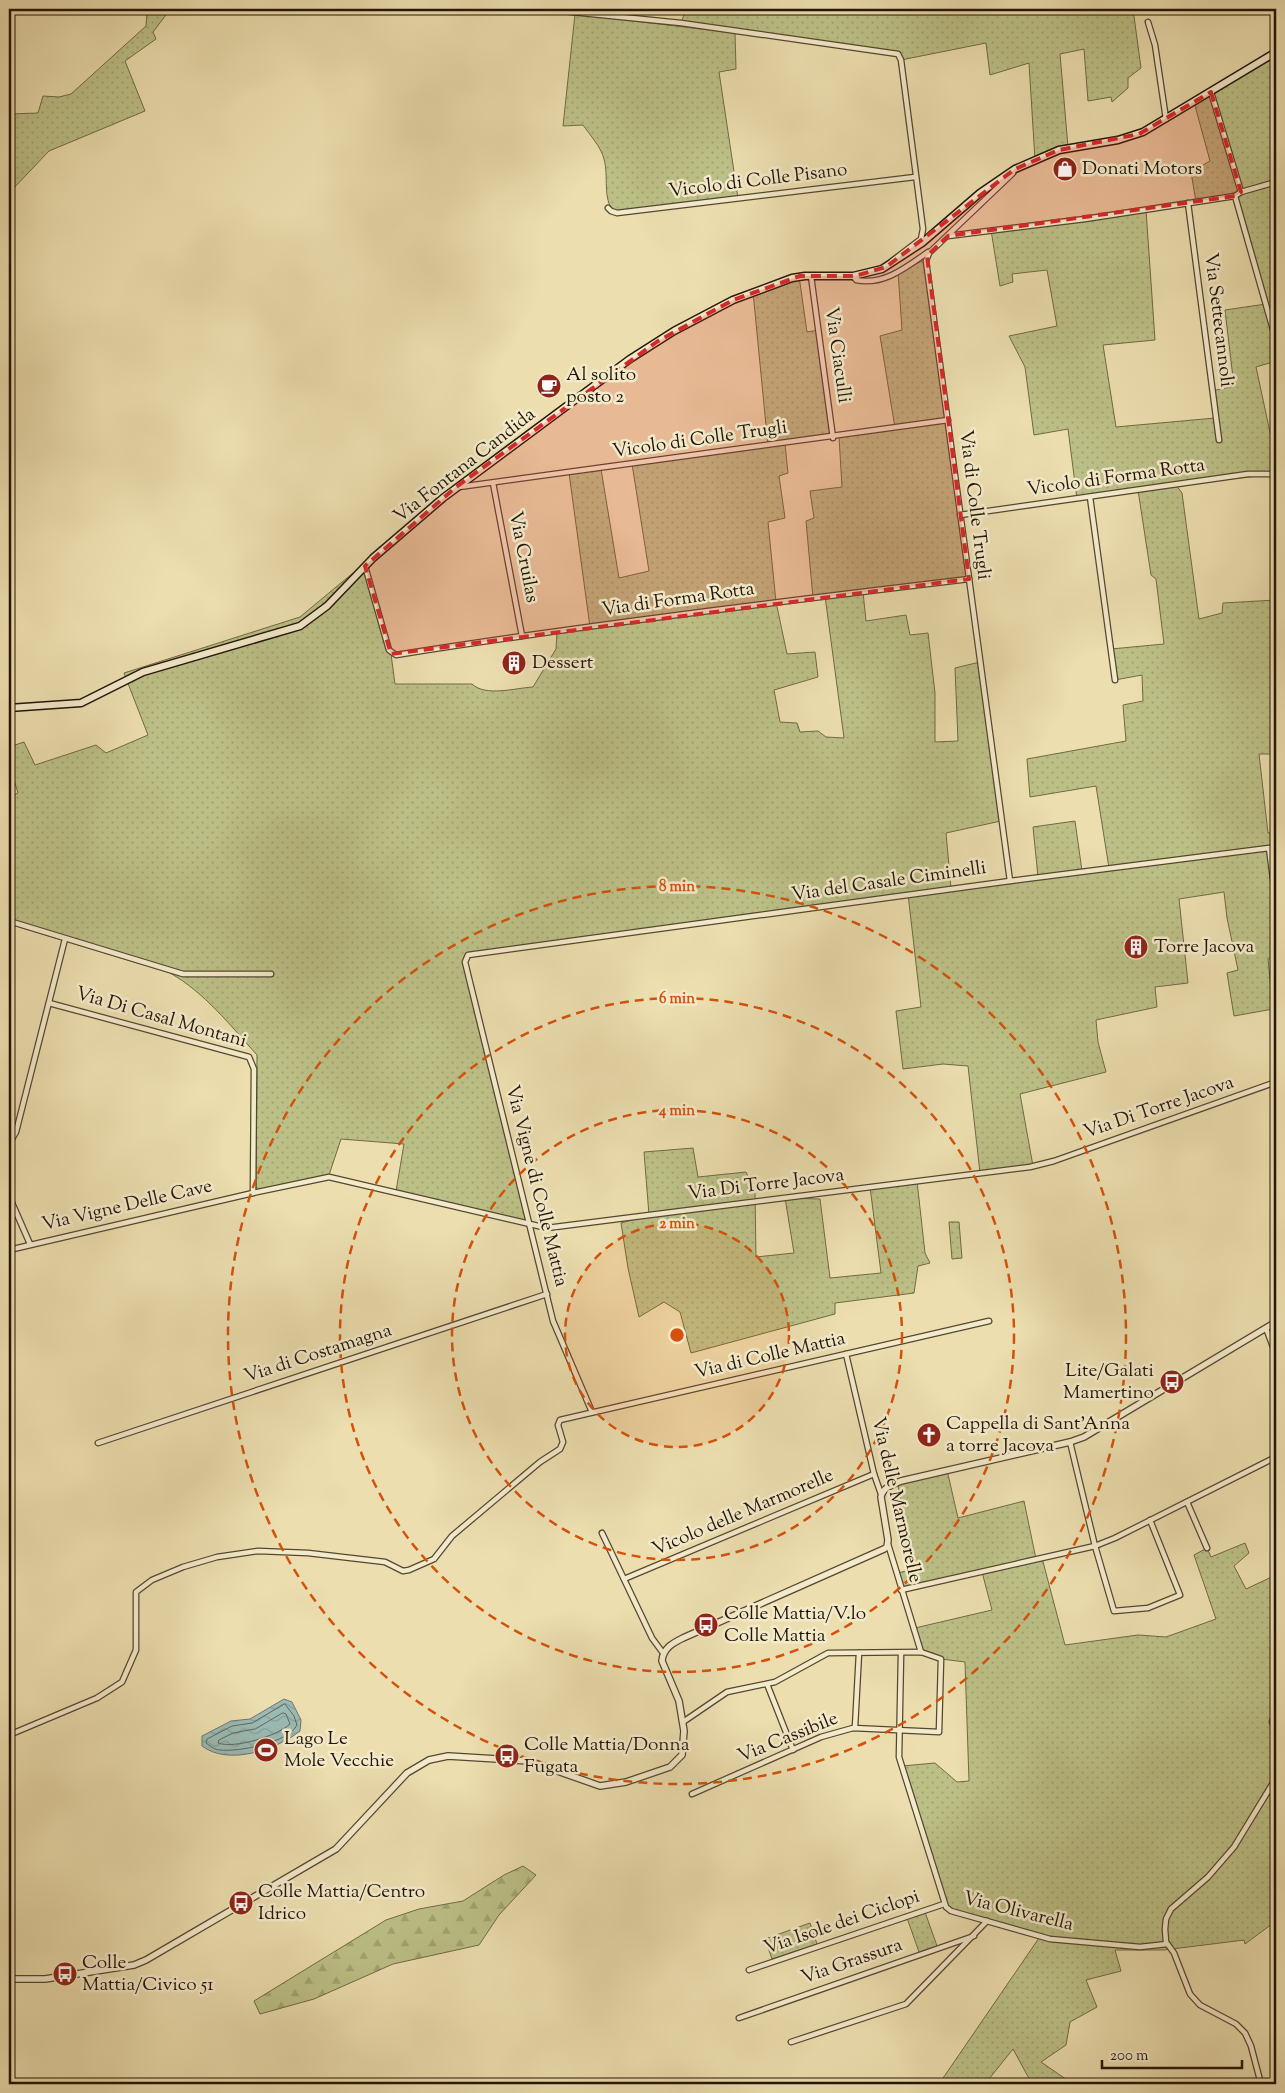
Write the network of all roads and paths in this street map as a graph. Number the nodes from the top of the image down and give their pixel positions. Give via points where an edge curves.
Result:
1 (562, 11) dead end
2 (1148, 22) dead end
3 (1276, 52) edge
4 (1212, 92) junction
5 (1166, 119) junction
6 (1015, 170) junction
7 (915, 177) junction
8 (1276, 182) edge
9 (1241, 192) junction
10 (1235, 196) junction
11 (1188, 204) junction
12 (608, 208) dead end
13 (948, 236) junction
14 (938, 245) junction
15 (890, 265) junction
16 (811, 276) junction
17 (853, 276) junction
18 (1276, 340) edge
19 (948, 420) junction
20 (833, 438) junction
21 (1218, 440) dead end
22 (1276, 474) edge
23 (493, 483) junction
24 (456, 487) junction
25 (1090, 497) junction
26 (960, 515) junction
27 (365, 566) junction
28 (969, 579) junction
29 (522, 636) junction
30 (1115, 680) dead end
31 (9, 708) edge
32 (1010, 880) junction
33 (1276, 902) edge
34 (9, 921) edge
35 (65, 939) junction
36 (466, 962) joint
37 (271, 974) dead end
38 (49, 1003) junction
39 (1276, 1082) edge
40 (9, 1144) edge
41 (253, 1193) junction
42 (9, 1196) edge
43 (531, 1225) junction
44 (30, 1244) junction
45 (9, 1250) edge
46 (547, 1294) junction
47 (989, 1321) dead end
48 (1276, 1322) edge
49 (1266, 1328) junction
50 (846, 1354) junction
51 (1276, 1354) edge
52 (592, 1412) junction
53 (1070, 1442) junction
54 (98, 1443) dead end
55 (1276, 1457) edge
56 (874, 1474) junction
57 (881, 1494) junction
58 (1187, 1502) junction
59 (1150, 1520) junction
60 (602, 1533) dead end
61 (888, 1544) junction
62 (1094, 1546) junction
63 (1207, 1548) dead end
64 (624, 1579) junction
65 (901, 1590) junction
66 (922, 1652) junction
67 (663, 1653) junction
68 (858, 1653) junction
69 (901, 1654) junction
70 (767, 1684) junction
71 (1276, 1711) edge
72 (683, 1722) junction
73 (856, 1728) junction
74 (899, 1730) junction
75 (1276, 1732) edge
76 (9, 1735) edge
77 (793, 1750) junction
78 (1276, 1778) edge
79 (692, 1794) dead end
80 (944, 1904) junction
81 (987, 1920) junction
82 (974, 1936) junction
83 (1167, 1944) junction
84 (749, 1970) dead end
85 (9, 1979) edge
86 (739, 2018) dead end
87 (791, 2042) dead end
88 (1261, 2084) edge

1 - 7 street via 681,23 899,54
2 - 5 street via 1155,45
3 - 4 main road, Via Fontana Candida
4 - 5 main road, Via Fontana Candida
4 - 9 street
5 - 6 main road, Via Fontana Candida via 1136,135 1059,150
6 - 13 street, Via di Colle Trugli
6 - 15 main road, Via Fontana Candida via 980,193 926,240
7 - 12 street, Vicolo di Colle Pisano via 617,213
7 - 15 street via 923,235 895,257
8 - 9 street
9 - 10 street
10 - 11 street
10 - 18 street
11 - 13 street
11 - 21 street, Via Settecannoli
13 - 14 street, Via di Colle Trugli
14 - 17 street via 887,277 860,281
14 - 19 street, Via di Colle Trugli via 928,254 926,263
15 - 17 main road, Via Fontana Candida
16 - 17 main road, Via Fontana Candida
16 - 20 street, Via Ciaculli
16 - 24 main road, Via Fontana Candida via 794,277 761,288 671,332
19 - 20 street, Vicolo di Colle Trugli
19 - 26 street, Via di Colle Trugli
20 - 23 street, Vicolo di Colle Trugli
22 - 25 street, Vicolo di Forma Rotta via 1246,474
23 - 24 street, Vicolo di Colle Trugli
23 - 29 street, Via Cruilas
24 - 27 main road, Via Fontana Candida
25 - 26 street, Vicolo di Forma Rotta
25 - 30 street
26 - 28 street, Via di Colle Trugli
27 - 29 street, Via di Forma Rotta via 391,654
27 - 31 main road, Via Fontana Candida via 323,610 293,629 143,672 82,703
28 - 29 street, Via di Forma Rotta
28 - 32 street, Via di Colle Trugli
32 - 33 street, Via del Casale Ciminelli via 1269,848
32 - 36 street, Via del Casale Ciminelli via 473,953 467,956
34 - 35 street
35 - 37 street via 185,974
35 - 38 street
36 - 43 street, Via Vigne di Colle Mattia
38 - 40 street via 15,1134
38 - 41 street, Via Di Casal Montani via 249,1057 254,1069
39 - 43 street, Via Di Torre Jacova via 1033,1166 553,1227
41 - 43 street, Via Di Torre Jacova via 335,1177
41 - 44 street, Via Vigne Delle Cave
42 - 44 street
43 - 46 street, Via Vigne di Colle Mattia
44 - 45 street, Via Vigne Delle Cave
46 - 52 street, Via Vigne di Colle Mattia via 557,1334
46 - 54 street, Via di Costamagna
47 - 50 street, Via di Colle Mattia
48 - 49 street
49 - 51 street
49 - 53 street via 1116,1419
50 - 52 street, Via di Colle Mattia
50 - 56 street, Via delle Marmorelle
52 - 76 street, Via di Colle Mattia via 558,1422 563,1444 560,1449 452,1536 432,1560 409,1570 403,1571 385,1562 258,1551 217,1557 152,1580 136,1592 136,1650 122,1682 97,1698
53 - 57 street via 901,1481 884,1489
53 - 62 street
55 - 58 street
56 - 57 street, Via delle Marmorelle
56 - 64 street, Vicolo delle Marmorelle
57 - 61 street, Via delle Marmorelle
58 - 59 street
58 - 63 street
59 - 62 street
59 - 62 street via 1180,1595 1148,1608 1114,1611
60 - 64 street
61 - 65 street, Via delle Marmorelle
61 - 67 street via 872,1556 683,1638
62 - 65 street
64 - 67 street via 652,1638
65 - 66 street, Via delle Marmorelle
66 - 69 street
66 - 74 street, Via Cassibile via 941,1659 939,1732
67 - 72 street via 663,1662 678,1699
68 - 69 street
68 - 70 street via 828,1653
68 - 73 street
69 - 74 street, Via Olivarella
70 - 72 street via 727,1692
70 - 77 street
71 - 75 street via 1272,1720
72 - 85 street via 684,1748 677,1762 652,1775 615,1785 591,1784 526,1760 451,1756 429,1760 406,1774 336,1849 146,1960 134,1965 45,1979
73 - 74 street, Via Cassibile
73 - 77 street, Via Cassibile via 821,1737
74 - 80 street, Via Olivarella via 899,1756
77 - 79 street, Via Cassibile
78 - 83 street via 1226,1858 1206,1880 1170,1910 1165,1925
80 - 81 street, Via Olivarella via 951,1911
80 - 84 street, Via Isole dei Ciclopi
81 - 82 street
81 - 83 street, Via Olivarella via 1071,1942 1140,1947
82 - 86 street, Via Grassura
82 - 87 street via 906,2004
83 - 88 street via 1174,1953 1183,1982 1195,2000 1236,2024 1245,2033

